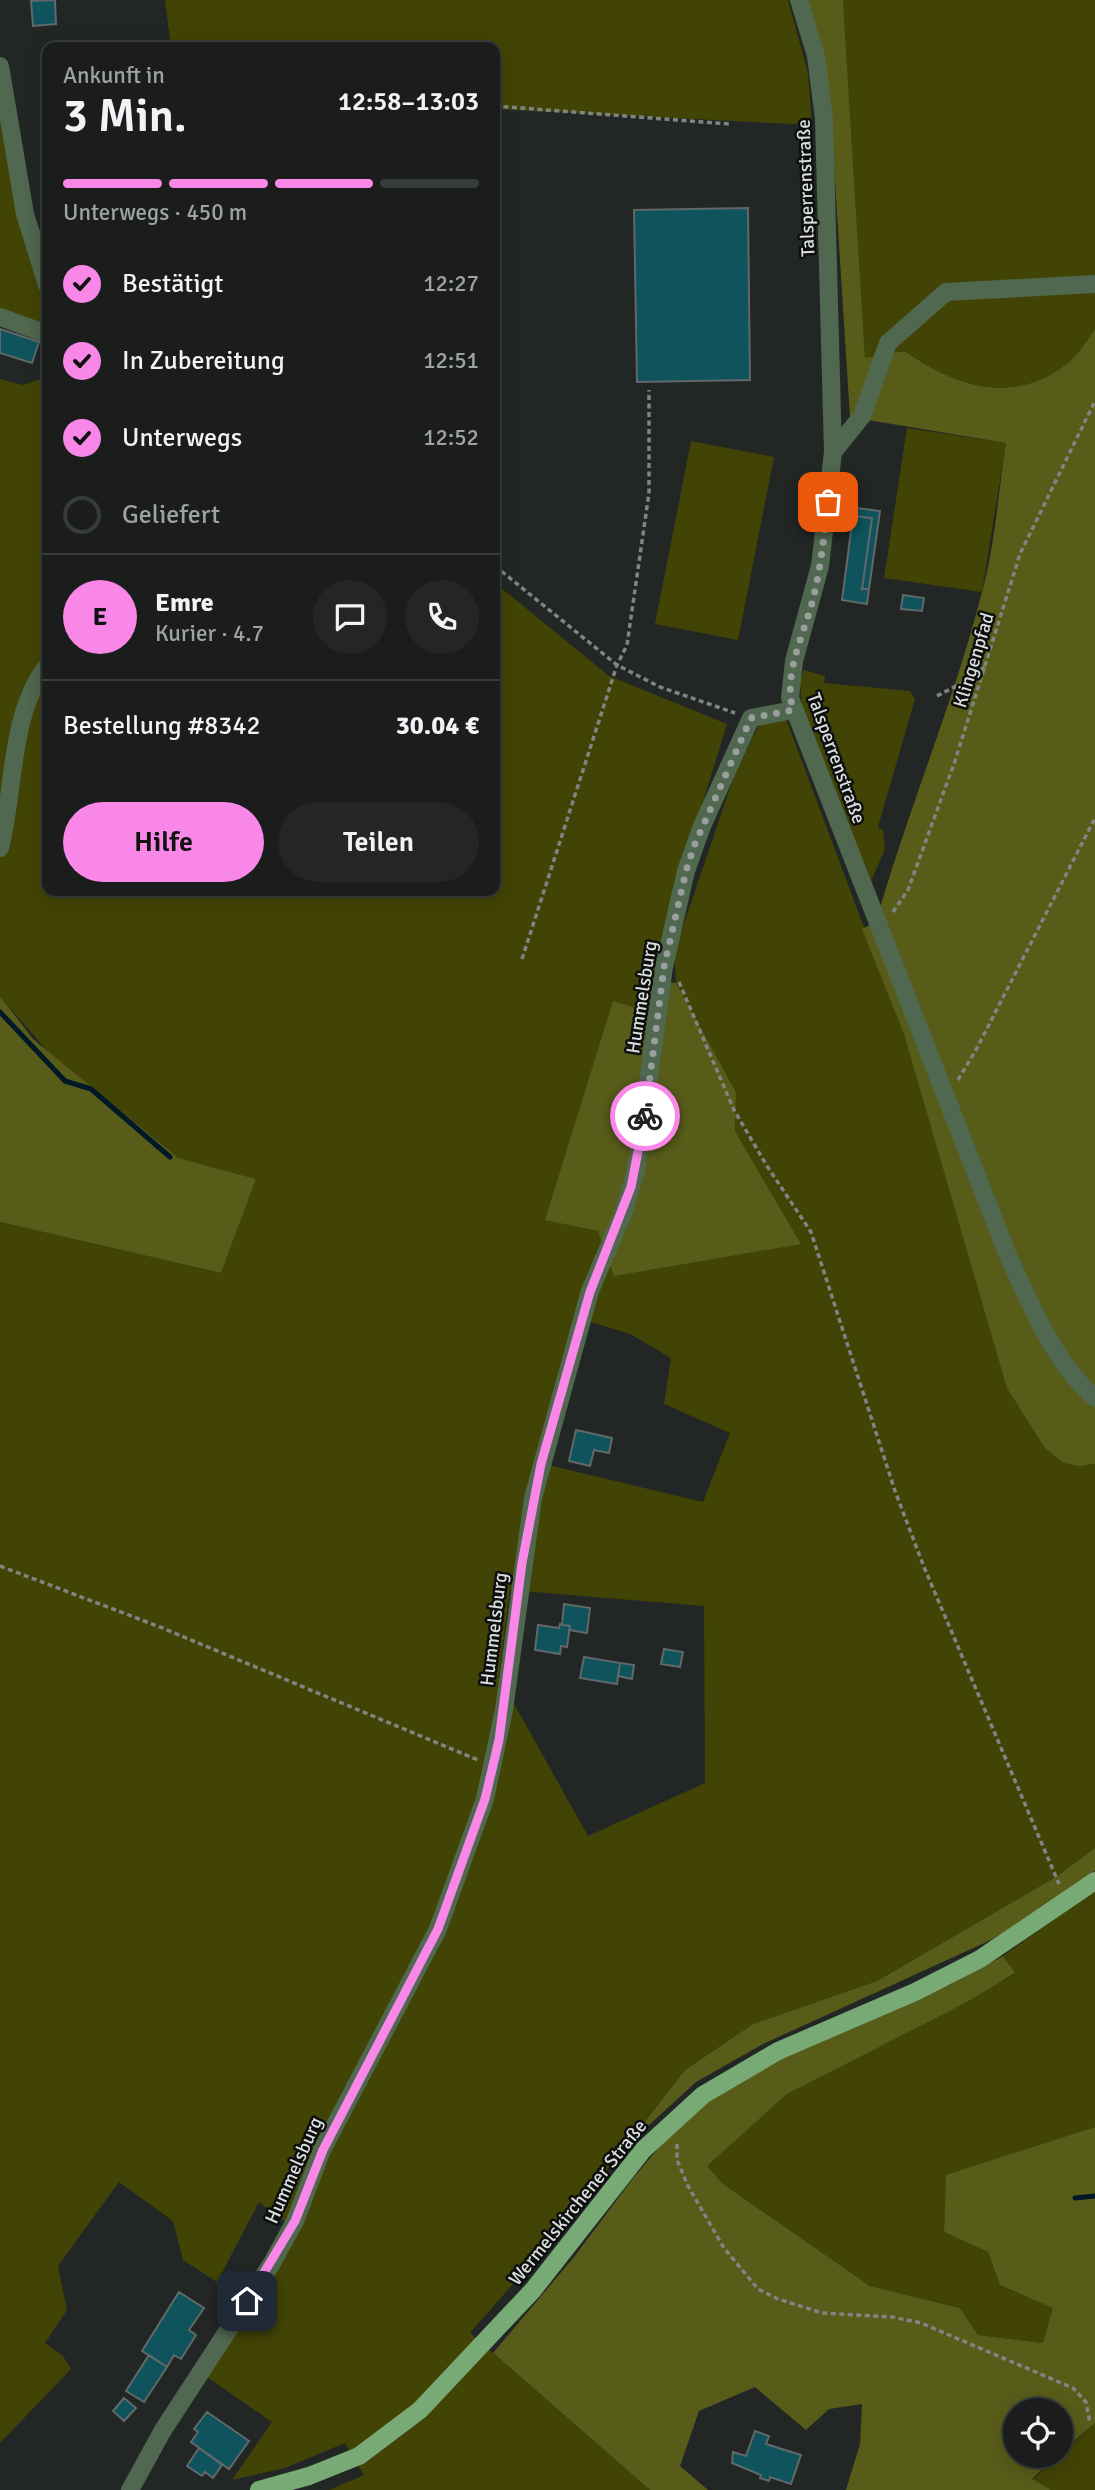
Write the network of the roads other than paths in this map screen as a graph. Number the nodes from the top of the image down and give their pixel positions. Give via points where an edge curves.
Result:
1 (799, 0) edge
2 (0, 66) edge
3 (42, 270) edge
4 (1095, 284) edge
5 (0, 317) edge
6 (42, 332) edge
7 (833, 452) junction
8 (42, 675) edge
9 (793, 710) junction
10 (0, 848) edge
11 (1095, 1398) edge
12 (1095, 1881) edge
13 (131, 2490) edge
14 (259, 2490) edge

1 - 7 street, Talsperrenstraße via 816,56 824,119
2 - 3 street via 24,214
4 - 7 street via 946,292 888,343 862,416
5 - 6 street
7 - 9 street, Talsperrenstraße via 818,576 791,679
8 - 10 street via 22,722
9 - 11 street, Talsperrenstraße via 1023,1288 1070,1371
9 - 13 street, Hummelsburg via 751,718 694,846 664,967 636,1170 590,1292 533,1498 494,1766 438,1929 323,2150 295,2221 163,2430
12 - 14 main road, Wermelskirchener Straße via 1009,1942 954,1973 747,2067 677,2117 627,2169 533,2290 420,2410 359,2456

